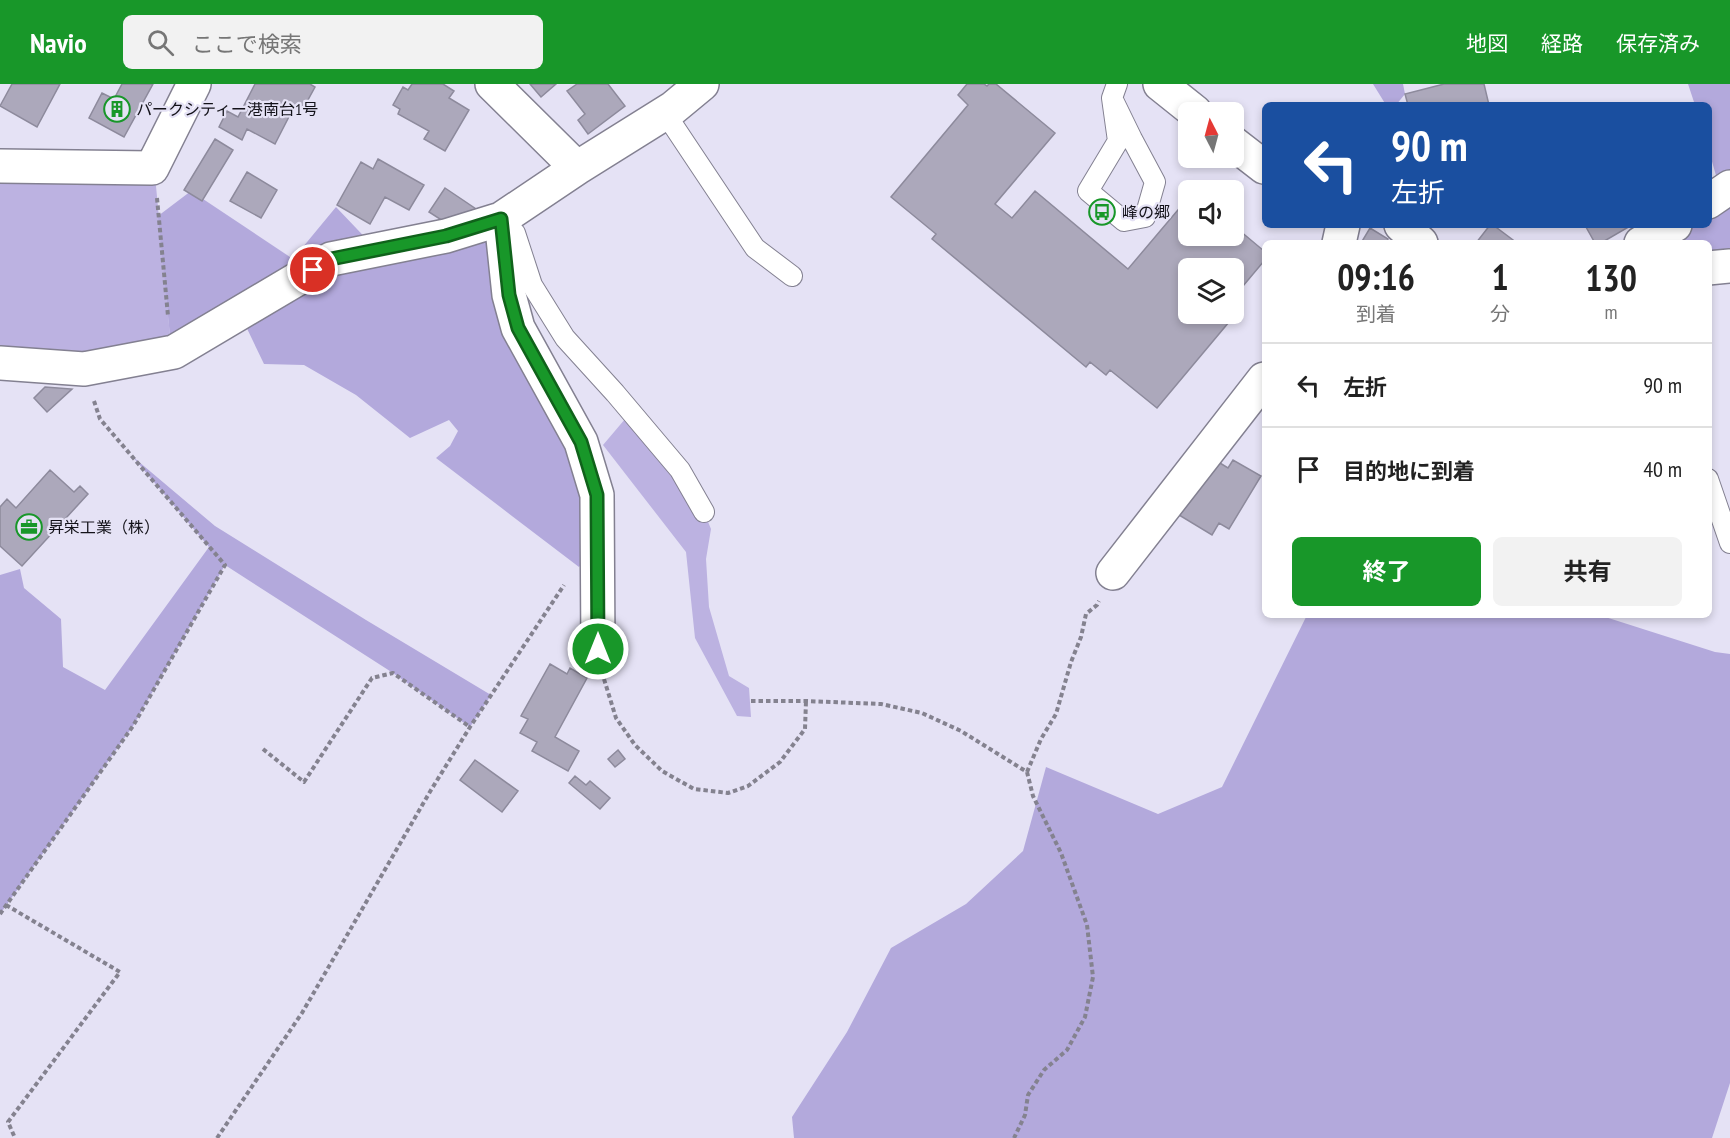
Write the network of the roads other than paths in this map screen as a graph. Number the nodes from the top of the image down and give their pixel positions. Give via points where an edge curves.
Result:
1 (194, 84) edge
2 (492, 84) edge
3 (702, 84) edge
4 (1160, 84) edge
5 (1115, 91) edge
6 (1182, 102) edge
7 (665, 113) junction
8 (1244, 151) edge
9 (1262, 165) edge
10 (0, 166) edge
11 (577, 168) junction
12 (1730, 187) edge
13 (1712, 199) edge
14 (501, 219) junction
15 (1404, 228) edge
16 (1669, 228) edge
17 (1418, 240) edge
18 (1647, 240) edge
19 (1730, 266) edge
20 (1712, 268) edge
21 (792, 276) dead end
22 (0, 363) edge
23 (1261, 393) edge
24 (1712, 491) edge
25 (704, 512) dead end
26 (1730, 543) edge
27 (1113, 573) road end
28 (598, 649) road end

1 - 10 street via 152,168
2 - 11 street
3 - 7 street
4 - 6 street
5 - 5 lane via 1132,139 1155,182 1144,217 1124,221 1088,191 1118,141
7 - 11 street
7 - 21 lane via 755,248
8 - 9 street
11 - 14 street
12 - 13 street
14 - 22 street via 446,236 331,259 174,352 84,369
14 - 25 lane via 515,233 532,285 565,338 680,470
14 - 28 street via 509,295 518,328 581,442 598,498
15 - 17 street
16 - 18 street
19 - 20 street
23 - 27 street
24 - 26 lane

